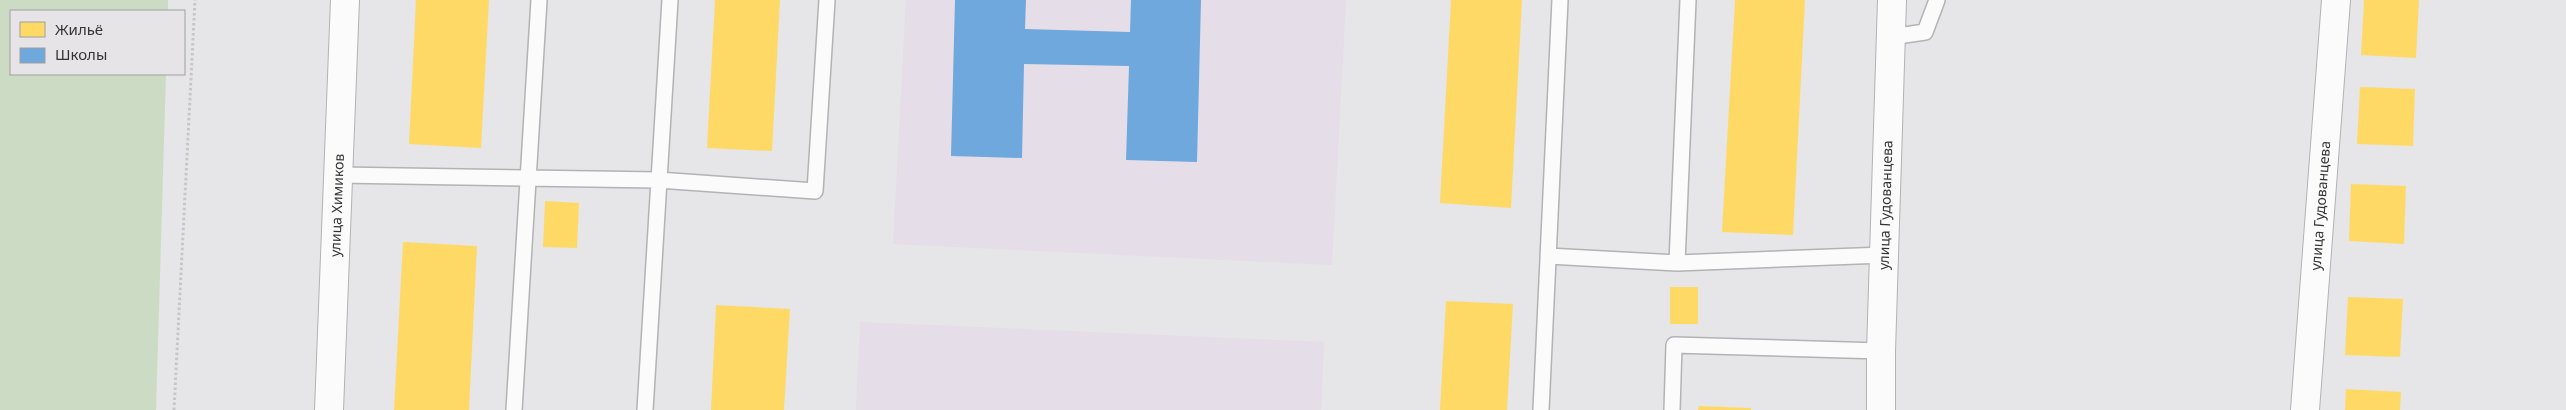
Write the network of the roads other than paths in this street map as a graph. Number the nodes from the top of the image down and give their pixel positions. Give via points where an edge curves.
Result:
1 (345, 0) edge
2 (539, 0) edge
3 (670, 0) edge
4 (827, 0) edge
5 (1560, 0) edge
6 (1688, 0) edge
7 (1892, 0) edge
8 (1936, 0) edge
9 (2336, 0) edge
10 (1891, 37) junction
11 (338, 176) junction
12 (529, 177) junction
13 (658, 180) junction
14 (1884, 255) junction
15 (1548, 256) junction
16 (1676, 263) junction
17 (1881, 351) junction
18 (329, 410) edge
19 (514, 410) edge
20 (646, 410) edge
21 (1541, 410) edge
22 (1672, 410) edge
23 (1881, 410) edge
24 (2305, 410) edge

1 - 11 street, улица Химиков
2 - 12 lane
3 - 13 lane
4 - 13 lane via 816,191
5 - 15 lane
6 - 16 lane
7 - 10 street, улица Гудованцева
8 - 10 lane via 1925,32
9 - 24 street, улица Гудованцева
10 - 14 street, улица Гудованцева
11 - 12 lane
11 - 18 street, улица Химиков
12 - 13 lane
12 - 19 lane
13 - 20 lane
14 - 16 lane
14 - 17 street, улица Гудованцева
15 - 16 lane
15 - 21 lane
17 - 22 lane via 1674,345
17 - 23 street, улица Гудованцева

